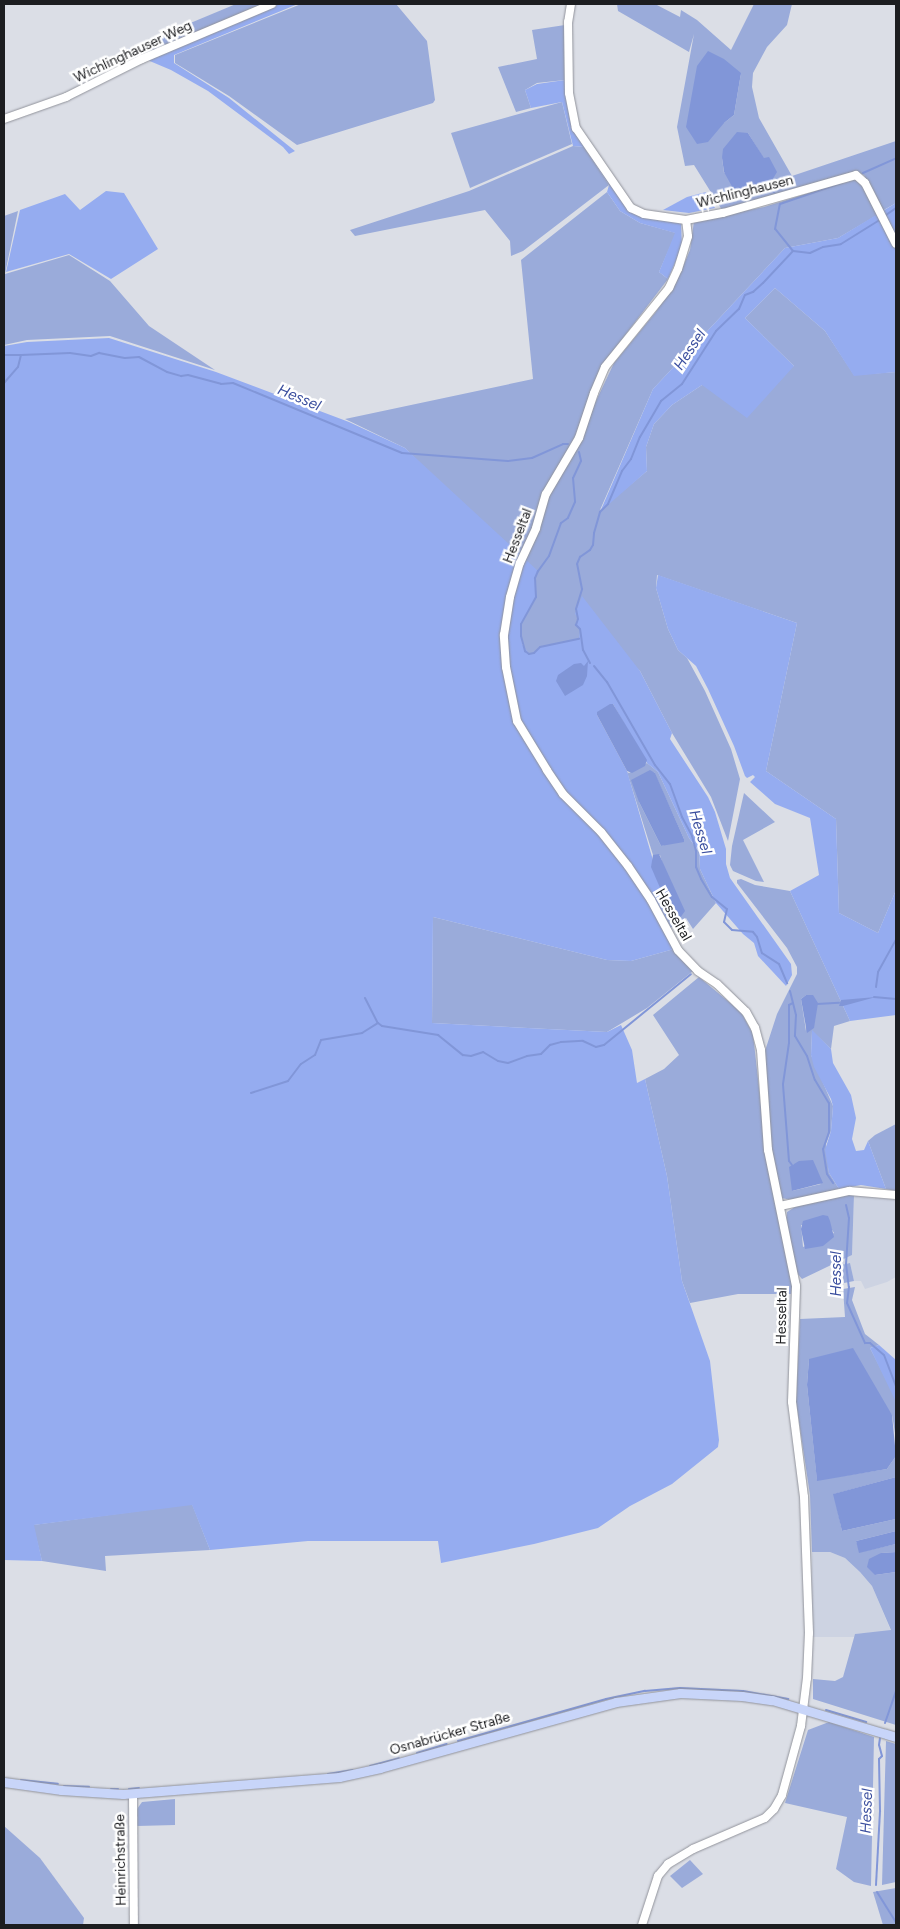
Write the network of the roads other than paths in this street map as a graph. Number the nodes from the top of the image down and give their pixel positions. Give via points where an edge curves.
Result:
1 (272, 4) edge
2 (571, 4) edge
3 (4, 119) edge
4 (686, 220) junction
5 (896, 244) edge
6 (896, 1195) edge
7 (780, 1206) junction
8 (804, 1709) junction
9 (896, 1737) edge
10 (4, 1782) edge
11 (133, 1794) junction
12 (134, 1925) edge
13 (642, 1925) edge

1 - 3 street, Wichlinghauser Weg via 142,59 66,97
2 - 4 street, Wichlinghausen via 568,22 569,93 576,128 631,208 644,214
4 - 5 street, Wichlinghausen via 723,213 856,175 865,183
4 - 7 street, Hesseltal via 688,236 675,275 605,367 579,438 546,494 510,596 504,635 506,667 517,721 563,794 601,832 628,866 678,950 746,1012 755,1028 761,1050 768,1150
6 - 7 street via 849,1191
7 - 8 street, Hesseltal via 796,1286 792,1402 808,1558 809,1644
8 - 9 main road, Osnabrücker Straße
8 - 11 main road, Osnabrücker Straße via 772,1700 734,1695 680,1693 645,1696 338,1777
8 - 13 street, Hesseltal via 782,1795 774,1809 765,1818 693,1849 668,1864 658,1876
10 - 11 main road, Osnabrücker Straße via 84,1792
11 - 12 street, Heinrichstraße

